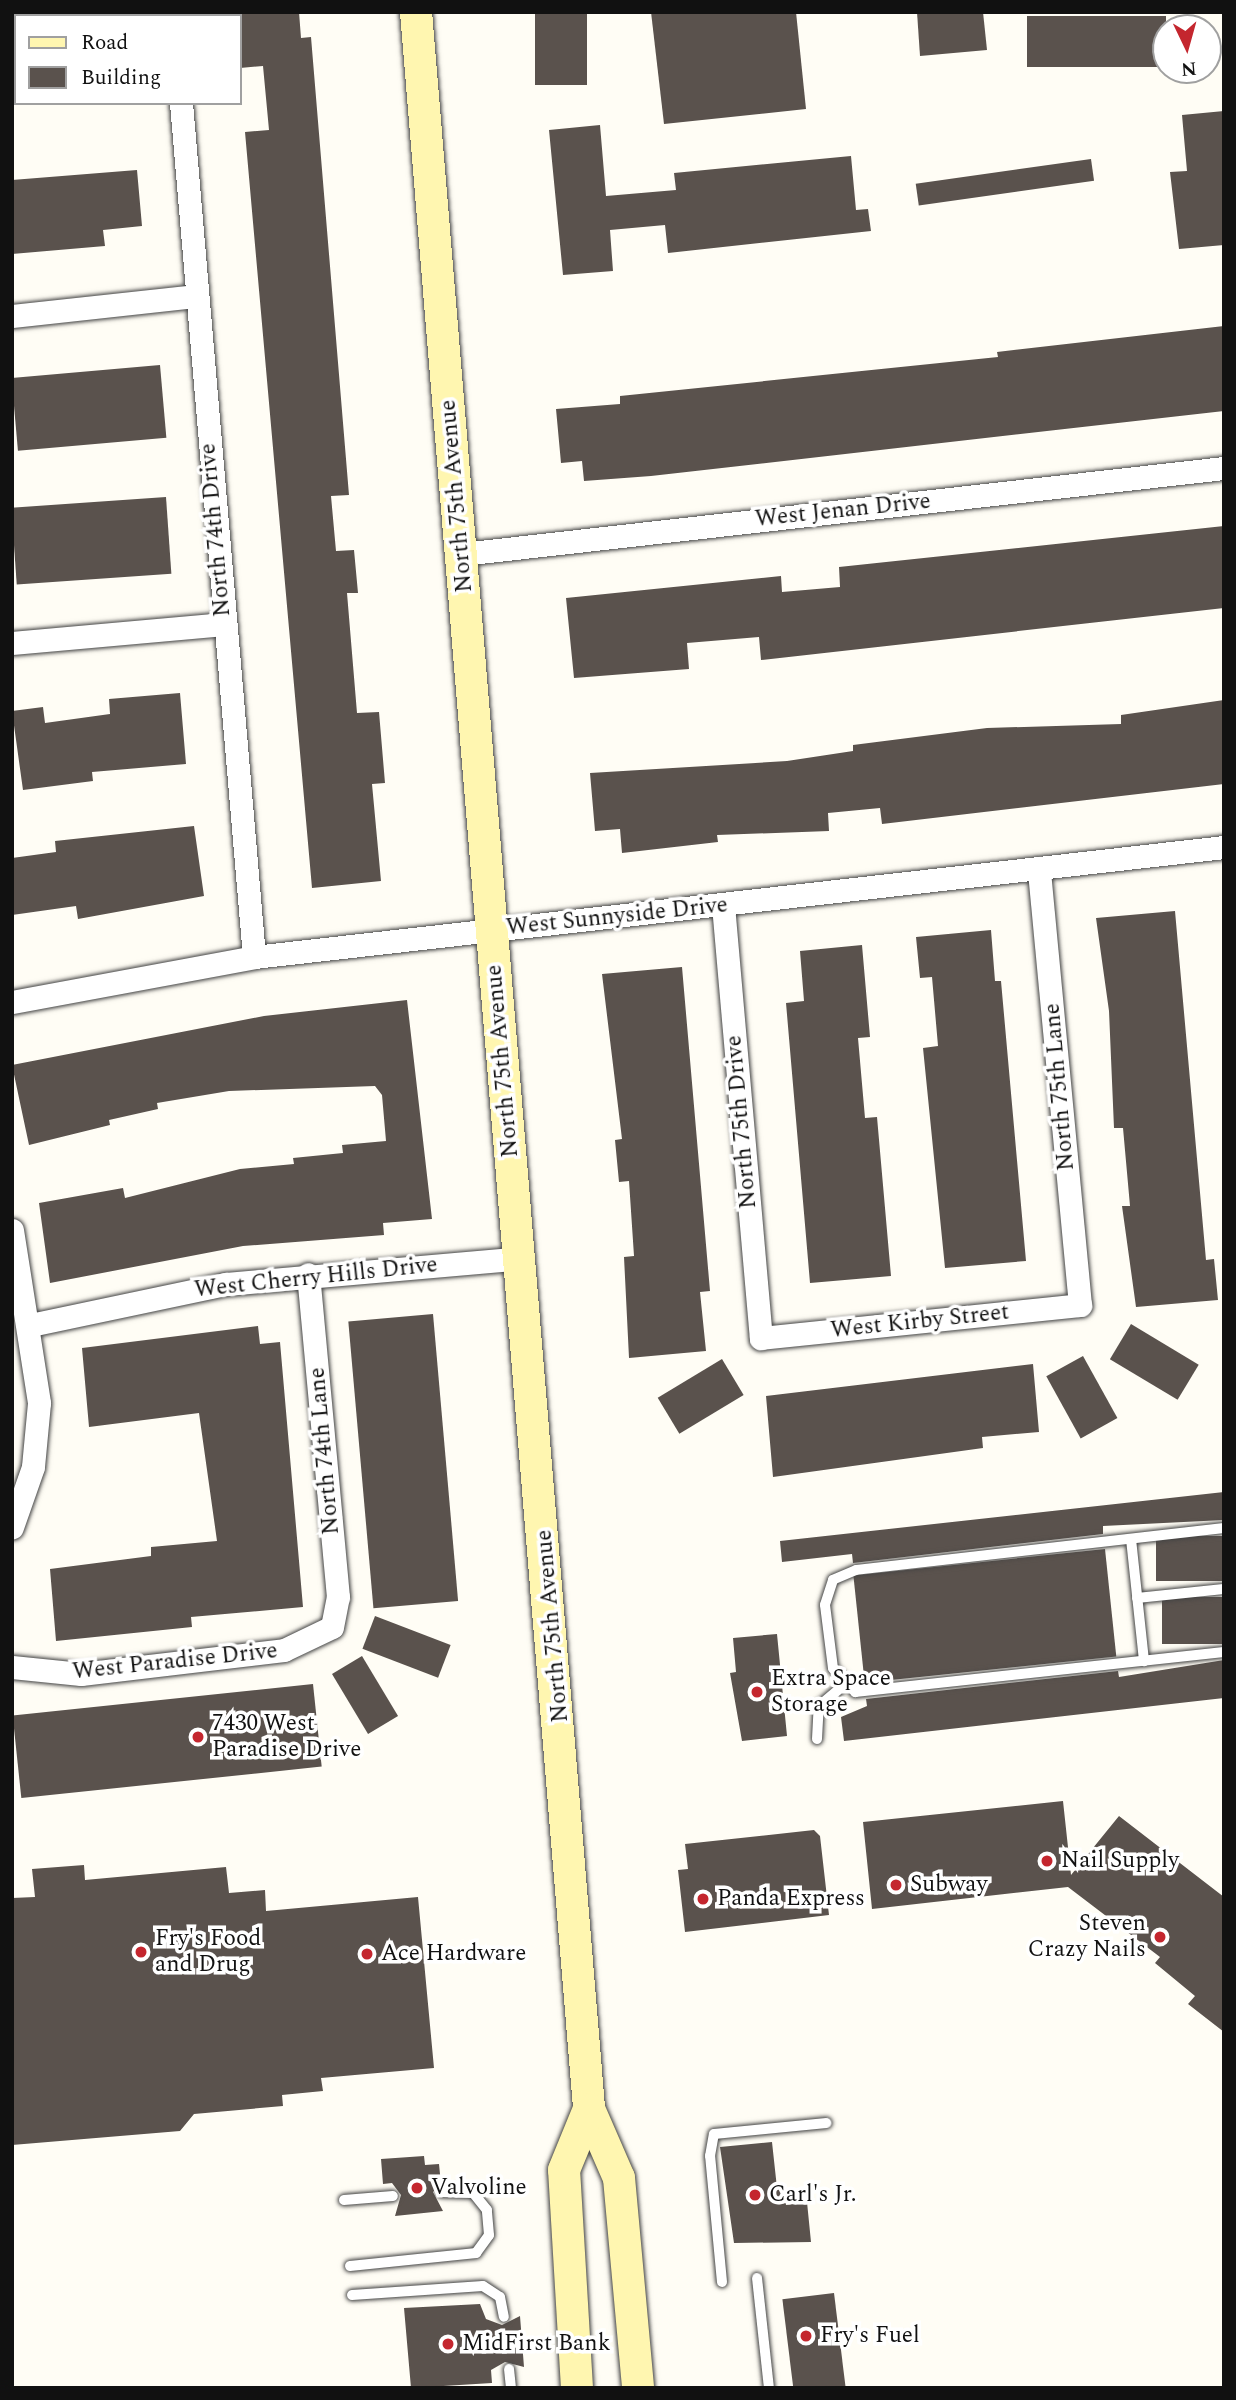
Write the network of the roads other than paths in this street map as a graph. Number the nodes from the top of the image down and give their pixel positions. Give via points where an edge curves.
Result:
1 (416, 12) edge
2 (181, 105) edge
3 (197, 296) junction
4 (12, 316) edge
5 (1224, 468) edge
6 (462, 554) junction
7 (224, 624) junction
8 (12, 643) edge
9 (1224, 847) edge
10 (1040, 868) junction
11 (723, 905) junction
12 (492, 930) junction
13 (254, 957) junction
14 (12, 1002) edge
15 (12, 1230) edge
16 (521, 1258) junction
17 (308, 1274) junction
18 (1080, 1306) joint
19 (31, 1325) junction
20 (761, 1338) joint
21 (12, 1527) edge
22 (1224, 1528) edge
23 (1131, 1539) junction
24 (1224, 1589) edge
25 (1137, 1598) junction
26 (332, 1627) joint
27 (1224, 1652) edge
28 (1144, 1661) junction
29 (12, 1667) edge
30 (843, 1686) junction
31 (817, 1739) dead end
32 (589, 2109) junction
33 (826, 2123) dead end
34 (442, 2192) dead end
35 (393, 2196) dead end
36 (344, 2200) dead end
37 (350, 2266) dead end
38 (757, 2278) dead end
39 (722, 2282) dead end
40 (352, 2295) dead end
41 (504, 2317) dead end
42 (509, 2369) dead end
43 (511, 2388) edge
44 (577, 2388) edge
45 (638, 2388) edge
46 (769, 2388) edge

1 - 6 main road, North 75th Avenue
2 - 3 street, North 74th Drive
3 - 4 street
3 - 7 street, North 74th Drive
5 - 6 street, West Jenan Drive
6 - 12 main road, North 75th Avenue
7 - 8 street
7 - 13 street, North 74th Drive
9 - 10 street, West Sunnyside Drive
10 - 11 street, West Sunnyside Drive
10 - 18 street, North 75th Lane
11 - 12 street, West Sunnyside Drive
11 - 20 street, North 75th Drive
12 - 13 street, West Sunnyside Drive
12 - 16 main road, North 75th Avenue
13 - 14 street, West Sunnyside Drive
15 - 19 street
16 - 17 street, West Cherry Hills Drive
16 - 32 main road, North 75th Avenue
17 - 19 street, West Cherry Hills Drive via 226,1284
17 - 26 street, North 74th Lane via 338,1597
18 - 20 street, West Kirby Street
19 - 21 street via 38,1438
22 - 23 lane
23 - 25 lane
23 - 30 lane via 844,1573 833,1580 825,1605 833,1668
24 - 25 lane
25 - 28 lane
26 - 29 street, West Paradise Drive via 299,1647 271,1652 81,1674
27 - 28 lane
28 - 30 lane via 866,1692
30 - 31 lane via 819,1706
32 - 44 main road, North 75th Avenue via 564,2170
32 - 45 main road, North 75th Avenue via 619,2178
33 - 39 lane via 714,2134 710,2156
34 - 37 lane via 472,2193 487,2210 489,2235 476,2253
35 - 36 lane
38 - 46 lane
40 - 41 lane via 483,2286 500,2297
42 - 43 lane

